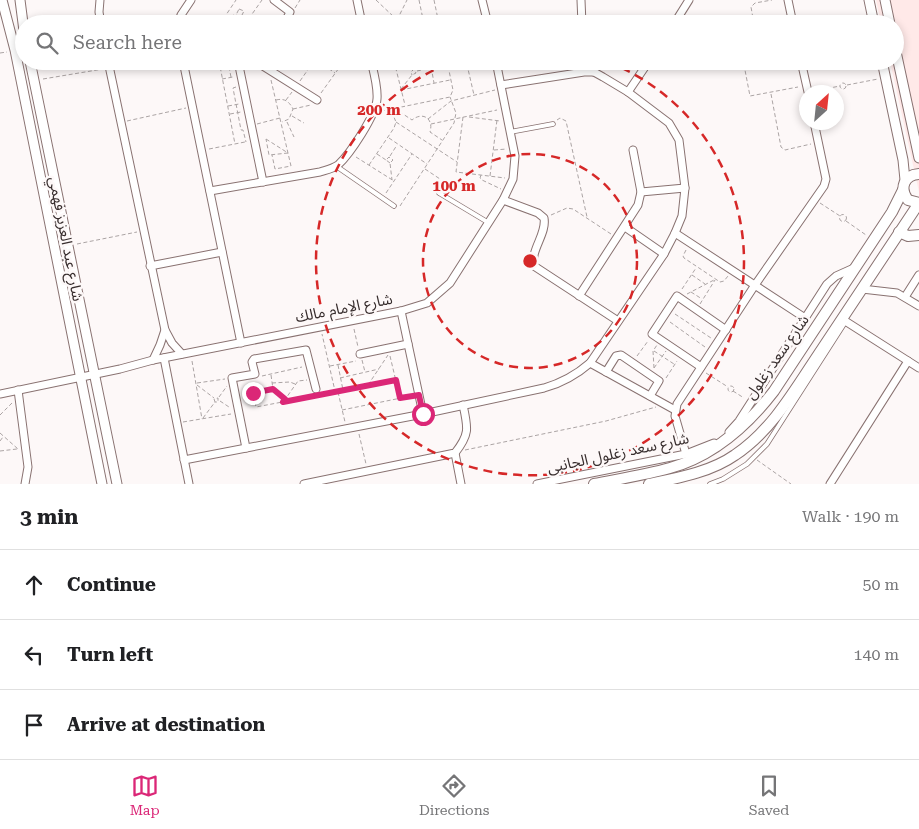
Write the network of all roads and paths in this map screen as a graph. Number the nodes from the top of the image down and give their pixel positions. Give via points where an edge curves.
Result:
1 (2, 0) edge
2 (20, 0) edge
3 (100, 0) edge
4 (191, 0) edge
5 (236, 0) edge
6 (262, 0) edge
7 (274, 0) edge
8 (356, 0) edge
9 (376, 0) edge
10 (407, 0) edge
11 (419, 0) edge
12 (434, 0) edge
13 (482, 0) edge
14 (581, 0) edge
15 (690, 0) edge
16 (772, 0) edge
17 (788, 0) edge
18 (869, 0) edge
19 (885, 0) edge
20 (22, 15) edge
21 (100, 15) edge
22 (181, 15) edge
23 (226, 15) edge
24 (236, 15) edge
25 (242, 15) edge
26 (251, 15) edge
27 (288, 15) edge
28 (360, 15) edge
29 (392, 15) edge
30 (398, 15) edge
31 (422, 15) edge
32 (437, 15) edge
33 (486, 15) edge
34 (582, 15) edge
35 (680, 15) edge
36 (752, 15) edge
37 (791, 15) edge
38 (872, 15) edge
39 (888, 15) edge
40 (15, 22) edge
41 (9, 27) junction
42 (15, 57) edge
43 (18, 70) edge
44 (32, 70) edge
45 (85, 70) edge
46 (109, 70) edge
47 (185, 70) edge
48 (220, 70) edge
49 (230, 70) edge
50 (240, 70) edge
51 (268, 70) joint
52 (331, 70) edge
53 (338, 70) edge
54 (373, 70) edge
55 (396, 70) edge
56 (412, 70) joint
57 (424, 70) edge
58 (431, 70) edge
59 (448, 70) edge
60 (468, 70) edge
61 (498, 70) edge
62 (643, 70) edge
63 (745, 70) edge
64 (803, 70) edge
65 (884, 70) edge
66 (900, 70) edge
67 (416, 72) junction
68 (594, 72) joint
69 (336, 73) junction
70 (412, 75) junction
71 (231, 77) junction
72 (886, 78) junction
73 (222, 79) junction
74 (451, 80) junction
75 (35, 81) junction
76 (434, 83) junction
77 (806, 85) edge
78 (841, 85) edge
79 (847, 85) junction
80 (501, 87) junction
81 (844, 89) edge
82 (401, 90) junction
83 (799, 91) edge
84 (628, 92) junction
85 (771, 93) junction
86 (474, 96) junction
87 (450, 97) junction
88 (276, 100) junction
89 (317, 100) junction
90 (247, 102) junction
91 (451, 102) junction
92 (236, 104) junction
93 (192, 106) junction
94 (228, 106) junction
95 (405, 106) junction
96 (394, 108) junction
97 (505, 108) junction
98 (293, 109) junction
99 (391, 109) junction
100 (248, 111) junction
101 (238, 112) junction
102 (374, 112) junction
103 (229, 114) junction
104 (292, 116) junction
105 (466, 116) junction
106 (463, 117) junction
107 (280, 118) junction
108 (428, 119) junction
109 (456, 119) junction
110 (497, 120) junction
111 (286, 121) junction
112 (121, 122) junction
113 (396, 122) junction
114 (508, 122) junction
115 (282, 123) junction
116 (304, 123) dead end
117 (431, 124) junction
118 (553, 124) joint
119 (252, 126) junction
120 (816, 130) edge
121 (510, 132) junction
122 (294, 138) dead end
123 (388, 138) junction
124 (443, 140) junction
125 (818, 143) junction
126 (235, 144) junction
127 (398, 144) junction
128 (514, 148) junction
129 (437, 149) junction
130 (493, 150) junction
131 (633, 150) dead end
132 (201, 151) junction
133 (349, 152) junction
134 (288, 153) junction
135 (902, 153) junction
136 (377, 154) junction
137 (412, 154) junction
138 (272, 155) junction
139 (918, 155) edge
140 (389, 157) junction
141 (386, 160) junction
142 (457, 162) junction
143 (390, 163) junction
144 (427, 164) junction
145 (369, 165) junction
146 (336, 166) junction
147 (425, 168) junction
148 (919, 174) edge
149 (482, 175) junction
150 (490, 176) junction
151 (513, 179) junction
152 (393, 181) junction
153 (263, 182) junction
154 (904, 185) junction
155 (685, 188) junction
156 (210, 191) junction
157 (640, 192) junction
158 (439, 193) joint
159 (507, 193) junction
160 (383, 198) junction
161 (502, 200) junction
162 (816, 200) junction
163 (919, 203) edge
164 (394, 206) joint
165 (840, 216) dead end
166 (587, 217) junction
167 (544, 218) junction
168 (488, 223) junction
169 (625, 227) junction
170 (144, 231) junction
171 (899, 232) junction
172 (675, 233) junction
173 (919, 235) edge
174 (618, 238) junction
175 (690, 243) junction
176 (69, 246) junction
177 (222, 252) junction
178 (664, 254) junction
179 (150, 266) junction
180 (697, 267) junction
181 (856, 267) junction
182 (732, 270) junction
183 (692, 275) junction
184 (919, 275) edge
185 (716, 279) junction
186 (706, 284) junction
187 (755, 285) junction
188 (862, 289) junction
189 (691, 292) junction
190 (579, 296) junction
191 (678, 297) junction
192 (905, 297) junction
193 (702, 300) junction
194 (919, 306) edge
195 (668, 310) junction
196 (696, 310) junction
197 (402, 311) junction
198 (663, 317) junction
199 (806, 318) junction
200 (844, 320) junction
201 (352, 321) junction
202 (618, 322) junction
203 (320, 327) junction
204 (165, 330) junction
205 (726, 330) junction
206 (652, 334) junction
207 (660, 340) junction
208 (241, 343) junction
209 (717, 343) junction
210 (408, 344) junction
211 (670, 346) junction
212 (653, 351) junction
213 (712, 352) junction
214 (190, 353) junction
215 (182, 354) junction
216 (681, 354) junction
217 (361, 357) junction
218 (662, 357) junction
219 (164, 358) junction
220 (153, 360) junction
221 (908, 361) junction
222 (590, 363) junction
223 (633, 363) junction
224 (338, 364) junction
225 (310, 365) junction
226 (674, 365) junction
227 (329, 366) junction
228 (701, 368) junction
229 (919, 368) edge
230 (379, 369) junction
231 (364, 372) junction
232 (606, 372) junction
233 (95, 374) junction
234 (271, 374) junction
235 (252, 375) junction
236 (80, 377) junction
237 (232, 378) junction
238 (313, 378) junction
239 (340, 378) junction
240 (396, 380) junction
241 (659, 381) junction
242 (196, 384) junction
243 (272, 384) junction
244 (296, 384) junction
245 (368, 385) junction
246 (728, 387) junction
247 (273, 389) junction
248 (316, 389) dead end
249 (343, 390) junction
250 (338, 391) junction
251 (733, 391) junction
252 (334, 392) junction
253 (18, 393) junction
254 (253, 393) junction
255 (0, 394) edge
256 (419, 395) junction
257 (650, 396) junction
258 (218, 398) junction
259 (400, 398) junction
260 (214, 399) junction
261 (284, 400) junction
262 (219, 401) junction
263 (215, 402) junction
264 (751, 402) junction
265 (664, 404) junction
266 (463, 405) junction
267 (342, 410) junction
268 (675, 410) junction
269 (239, 412) junction
270 (423, 414) junction
271 (0, 415) edge
272 (202, 419) junction
273 (177, 423) junction
274 (357, 426) junction
275 (346, 428) junction
276 (0, 433) edge
277 (4, 436) junction
278 (0, 441) edge
279 (17, 448) junction
280 (246, 448) junction
281 (0, 452) edge
282 (455, 453) junction
283 (686, 454) junction
284 (26, 458) junction
285 (754, 458) junction
286 (184, 460) junction
287 (367, 471) junction
288 (670, 482) edge
289 (25, 484) edge
290 (102, 484) edge
291 (117, 484) edge
292 (189, 484) edge
293 (304, 484) edge
294 (461, 484) edge
295 (537, 484) edge
296 (594, 484) edge
297 (649, 484) edge
298 (710, 484) edge
299 (790, 484) edge
300 (830, 484) edge

1 - 41 street, شارع عبد العزيز فهمي
2 - 20 street
3 - 21 street
4 - 22 street
5 - 23 path
6 - 26 path
7 - 27 street via 290,12
8 - 28 street
9 - 29 path
10 - 30 path
11 - 31 path
12 - 32 path
13 - 33 street
14 - 34 street
15 - 35 street
16 - 36 path via 755,3 751,7
17 - 37 street
18 - 38 street
19 - 39 street
24 - 25 path via 238,9 244,12
40 - 41 street
41 - 42 street, شارع عبد العزيز فهمي
43 - 236 street, شارع عبد العزيز فهمي
44 - 75 street, شارع عبد العزيز فهمي
45 - 75 path
46 - 112 street
47 - 93 street
48 - 73 path
49 - 71 path
50 - 90 street
51 - 88 path
51 - 89 street
52 - 69 path
53 - 69 path
54 - 102 street via 377,89
55 - 82 path
56 - 67 path
56 - 70 path
57 - 67 path
58 - 76 path
59 - 74 path
60 - 86 path
61 - 80 street, شارع الإمام مالك
62 - 84 street
63 - 85 path via 752,97
64 - 77 street
65 - 72 street
66 - 139 street
67 - 70 path
68 - 80 street
68 - 84 street
69 - 89 path
70 - 82 path
71 - 73 path
71 - 92 path via 234,77
72 - 79 path
72 - 135 street
73 - 94 path
74 - 76 path
74 - 87 path via 453,90
75 - 176 street, شارع عبد العزيز فهمي
76 - 82 path
78 - 79 path via 843,82
79 - 81 path
80 - 86 path
80 - 97 street, شارع الإمام مالك
82 - 95 path
83 - 85 path
84 - 155 street via 673,128 679,140
85 - 125 path via 781,147 785,150
86 - 91 path
87 - 91 path
87 - 95 path
88 - 98 path via 286,100
88 - 107 path
89 - 98 path
90 - 92 path
90 - 100 street
91 - 108 path
91 - 109 path
92 - 94 path
92 - 101 path
93 - 112 path
93 - 132 street
94 - 103 path
95 - 96 path
96 - 99 path
96 - 108 path via 412,120 420,116
97 - 105 path
97 - 114 street, شارع الإمام مالك
98 - 104 path
99 - 102 path
99 - 113 path
100 - 101 path
100 - 119 street
101 - 103 path
101 - 126 path via 246,142
102 - 133 street
103 - 126 path
104 - 111 path
104 - 116 path
105 - 106 path
105 - 110 path
106 - 109 path
106 - 142 path
107 - 115 path
107 - 119 path
108 - 117 path
109 - 117 path
109 - 124 path
110 - 114 path
110 - 130 path
111 - 115 path
111 - 122 path
112 - 170 street
113 - 123 path
113 - 129 path
114 - 121 street, شارع الإمام مالك
115 - 134 path
117 - 124 path via 430,132
118 - 121 lane
118 - 166 path via 560,118 566,121
119 - 153 street
120 - 125 street
121 - 128 street, شارع الإمام مالك
123 - 127 path
123 - 136 path
124 - 129 path
125 - 162 street via 826,179
126 - 132 path
127 - 137 path
127 - 140 path
128 - 130 path
128 - 151 street, شارع الإمام مالك
129 - 142 path
129 - 144 path
130 - 150 path
131 - 157 street
132 - 156 street
133 - 145 path
133 - 146 street
134 - 138 path
134 - 138 path via 291,166 274,168
134 - 138 path via 266,139
135 - 139 street
135 - 154 street
136 - 141 path
136 - 145 path
137 - 144 path
137 - 152 path
140 - 141 path
140 - 143 path via 393,160
141 - 143 path
142 - 149 path via 456,172
143 - 152 path
144 - 147 path
145 - 152 path
146 - 153 street
146 - 160 lane
147 - 158 path via 440,179
147 - 164 path via 401,206
148 - 154 main road via 913,174
149 - 150 path
149 - 159 path via 482,180
150 - 151 path
151 - 159 street, شارع الإمام مالك
152 - 160 path
153 - 156 street
154 - 163 main road via 908,200
154 - 181 main road, شارع سعد زغلول via 892,212
155 - 157 street
155 - 172 street via 682,216
156 - 177 street
157 - 169 street via 638,205
158 - 168 lane
159 - 161 street, شارع الإمام مالك
160 - 164 lane
161 - 167 street
161 - 168 street, شارع الإمام مالك
162 - 165 path
162 - 187 street
163 - 171 main road
166 - 167 path via 567,208
166 - 174 path
167 - 190 street via 533,264
168 - 197 street, شارع الإمام مالك via 443,290 427,303
169 - 174 street
169 - 178 street
170 - 176 path
170 - 179 street
171 - 173 main road via 908,236
171 - 188 main road
172 - 175 street
172 - 178 street
174 - 190 street
175 - 180 path via 683,256
175 - 182 street
176 - 233 street, شارع عبد العزيز فهمي
177 - 179 street
177 - 208 street
178 - 202 street
179 - 204 street
180 - 183 path
180 - 185 path
181 - 199 street, شارع سعد زغلول الجانبى via 832,280
181 - 296 main road, شارع سعد زغلول via 774,392 727,440 672,468
182 - 185 path via 722,282
182 - 187 street
183 - 186 path
183 - 191 path
184 - 192 street
185 - 186 path
185 - 193 path
186 - 189 path
187 - 199 street
187 - 205 street
188 - 192 street
188 - 200 main road
189 - 191 path
189 - 193 path
190 - 202 street
191 - 195 street
191 - 196 street
192 - 194 street
193 - 196 path
195 - 198 street
195 - 209 path
196 - 205 street
197 - 201 street, شارع الإمام مالك
197 - 210 street
198 - 206 street
198 - 213 path
199 - 264 street, شارع سعد زغلول الجانبى
200 - 221 street
200 - 285 lane via 767,444
200 - 288 main road via 779,412 752,442 717,465
201 - 203 street, شارع الإمام مالك
201 - 217 path
202 - 222 street
203 - 208 street, شارع الإمام مالك
203 - 227 path
204 - 215 street
204 - 220 street
205 - 209 street
206 - 207 street
206 - 223 path
207 - 211 street
207 - 212 path
208 - 214 street, شارع الإمام مالك
209 - 213 street
210 - 217 street
210 - 256 street
211 - 216 street
211 - 218 path
212 - 218 path
212 - 218 path via 654,369
213 - 228 street
214 - 215 street, شارع الإمام مالك
214 - 242 path
215 - 219 street, شارع الإمام مالك
216 - 226 path
216 - 228 street
217 - 224 path
217 - 231 path
218 - 226 path
219 - 220 street, شارع الإمام مالك
219 - 273 street
220 - 233 street, شارع الإمام مالك
221 - 229 street
221 - 300 street
222 - 232 street
222 - 266 street via 561,383
223 - 232 street via 618,355
223 - 241 street
224 - 227 path
224 - 239 path
225 - 234 path
225 - 235 street via 304,349 254,359
225 - 238 street
226 - 241 path via 663,383
227 - 252 path
228 - 246 path
228 - 268 street
230 - 231 path
230 - 240 path via 389,352
230 - 245 path
231 - 239 path
232 - 257 street
233 - 236 street, شارع الإمام مالك
233 - 291 street, شارع عبد العزيز فهمي
234 - 235 path
234 - 243 path
235 - 237 street
235 - 254 path
236 - 253 street, شارع الإمام مالك
236 - 290 street, شارع عبد العزيز فهمي
237 - 242 path
237 - 258 path
237 - 269 street
238 - 244 path
238 - 248 street
239 - 249 path
240 - 245 path
240 - 259 path
241 - 257 street
242 - 260 path
242 - 272 path
243 - 244 path
243 - 247 path
244 - 261 path
245 - 249 path
246 - 251 path
246 - 251 path via 733,386
247 - 254 path
247 - 261 path
249 - 250 path
250 - 252 path
250 - 267 path
251 - 264 path
252 - 261 path
253 - 255 street, شارع الإمام مالك
253 - 271 path
253 - 284 street
254 - 261 path via 256,407
256 - 259 path
256 - 270 street
257 - 265 street
258 - 260 path
258 - 262 path
259 - 267 path
260 - 263 path
262 - 263 path
262 - 269 path
263 - 272 path
264 - 283 street, شارع سعد زغلول الجانبى via 739,421 721,439
265 - 268 street
265 - 282 path via 606,421
266 - 270 street
266 - 282 street via 468,427
267 - 275 path
268 - 283 street
269 - 272 path
269 - 280 street
270 - 274 street
272 - 273 path
273 - 286 street
274 - 275 street
274 - 287 path
275 - 280 street
276 - 277 path
277 - 278 path
277 - 279 path
279 - 281 path
279 - 284 path
280 - 286 street
282 - 287 street
282 - 294 street
283 - 295 street, شارع سعد زغلول الجانبى
284 - 289 street
285 - 298 lane via 736,472
285 - 299 path
286 - 292 street
287 - 293 street
288 - 297 main road

